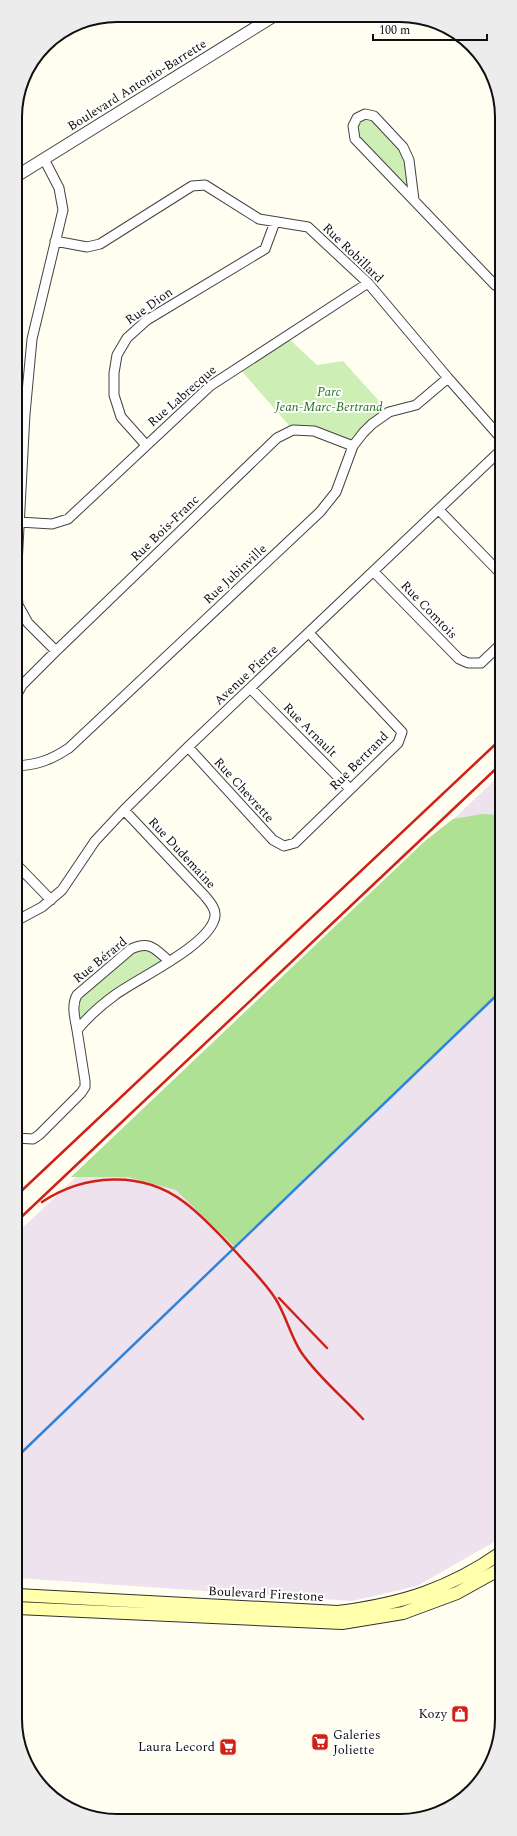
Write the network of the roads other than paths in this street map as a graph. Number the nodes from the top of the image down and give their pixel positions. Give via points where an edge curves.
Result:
1 (264, 22) edge
2 (44, 160) junction
3 (22, 173) edge
4 (414, 200) junction
5 (275, 222) junction
6 (55, 241) junction
7 (368, 283) junction
8 (495, 285) edge
9 (448, 378) junction
10 (495, 431) edge
11 (146, 445) junction
12 (353, 446) junction
13 (495, 456) edge
14 (22, 468) edge
15 (439, 510) junction
16 (22, 522) edge
17 (495, 568) edge
18 (374, 572) junction
19 (22, 612) edge
20 (309, 633) junction
21 (495, 650) edge
22 (56, 651) junction
23 (22, 685) edge
24 (251, 689) junction
25 (188, 747) junction
26 (22, 766) edge
27 (350, 789) junction
28 (124, 810) junction
29 (284, 846) joint
30 (22, 870) edge
31 (51, 900) junction
32 (22, 918) edge
33 (169, 961) junction
34 (77, 1030) junction
35 (22, 1138) edge
36 (495, 1557) edge
37 (495, 1572) edge
38 (22, 1595) edge
39 (22, 1608) edge

1 - 2 street, Boulevard Antonio-Barrette
2 - 3 street, Boulevard Antonio-Barrette
2 - 6 street via 59,188 63,210
4 - 4 street via 409,160 403,147 374,116 365,114 357,118 353,126 355,139
4 - 8 street
5 - 6 street, Rue Robillard via 259,219 206,185 192,186 100,244 87,248
5 - 7 street, Rue Robillard via 308,228
5 - 11 street, Rue Dion via 265,249 147,320 127,338 117,355 114,395 121,417
6 - 14 street via 32,339
7 - 9 street, Rue Robillard
7 - 11 street, Rue Labrecque via 210,386
9 - 10 street, Rue Robillard
9 - 12 street, Rue Jubinville via 416,405 389,412 372,424
11 - 16 street, Rue Labrecque via 68,520 52,524
12 - 22 street, Rue Bois-Franc via 314,431 293,430 276,438
12 - 26 street, Rue Jubinville via 336,492 320,512 69,748 45,762
13 - 15 street, Avenue Pierre
15 - 17 street
15 - 18 street, Avenue Pierre
18 - 20 street, Avenue Pierre
18 - 21 street, Rue Comtois via 459,659 468,663 481,663
19 - 22 street via 28,623
20 - 24 street, Avenue Pierre
20 - 27 street, Rue Bertrand via 402,732 398,743
22 - 23 street, Rue Bois-Franc
24 - 25 street, Avenue Pierre
24 - 27 street, Rue Arnault
25 - 28 street, Avenue Pierre
25 - 29 street, Rue Chevrette via 273,840
27 - 29 street, Rue Bertrand via 295,843
28 - 31 street, Avenue Pierre via 95,841 71,878
28 - 33 street, Rue Dudemaine via 213,905 215,916 210,930 187,951
30 - 31 street
31 - 32 street, Avenue Pierre
33 - 34 street via 115,995
33 - 34 street, Rue Bérard via 154,948 146,945 131,949 77,995 74,1009
34 - 35 street, Rue Bérard via 85,1081 81,1094 39,1135 33,1139
36 - 38 main road, Boulevard Firestone via 483,1566 408,1600 338,1612
37 - 39 main road, Boulevard Firestone via 457,1593 403,1613 342,1623

